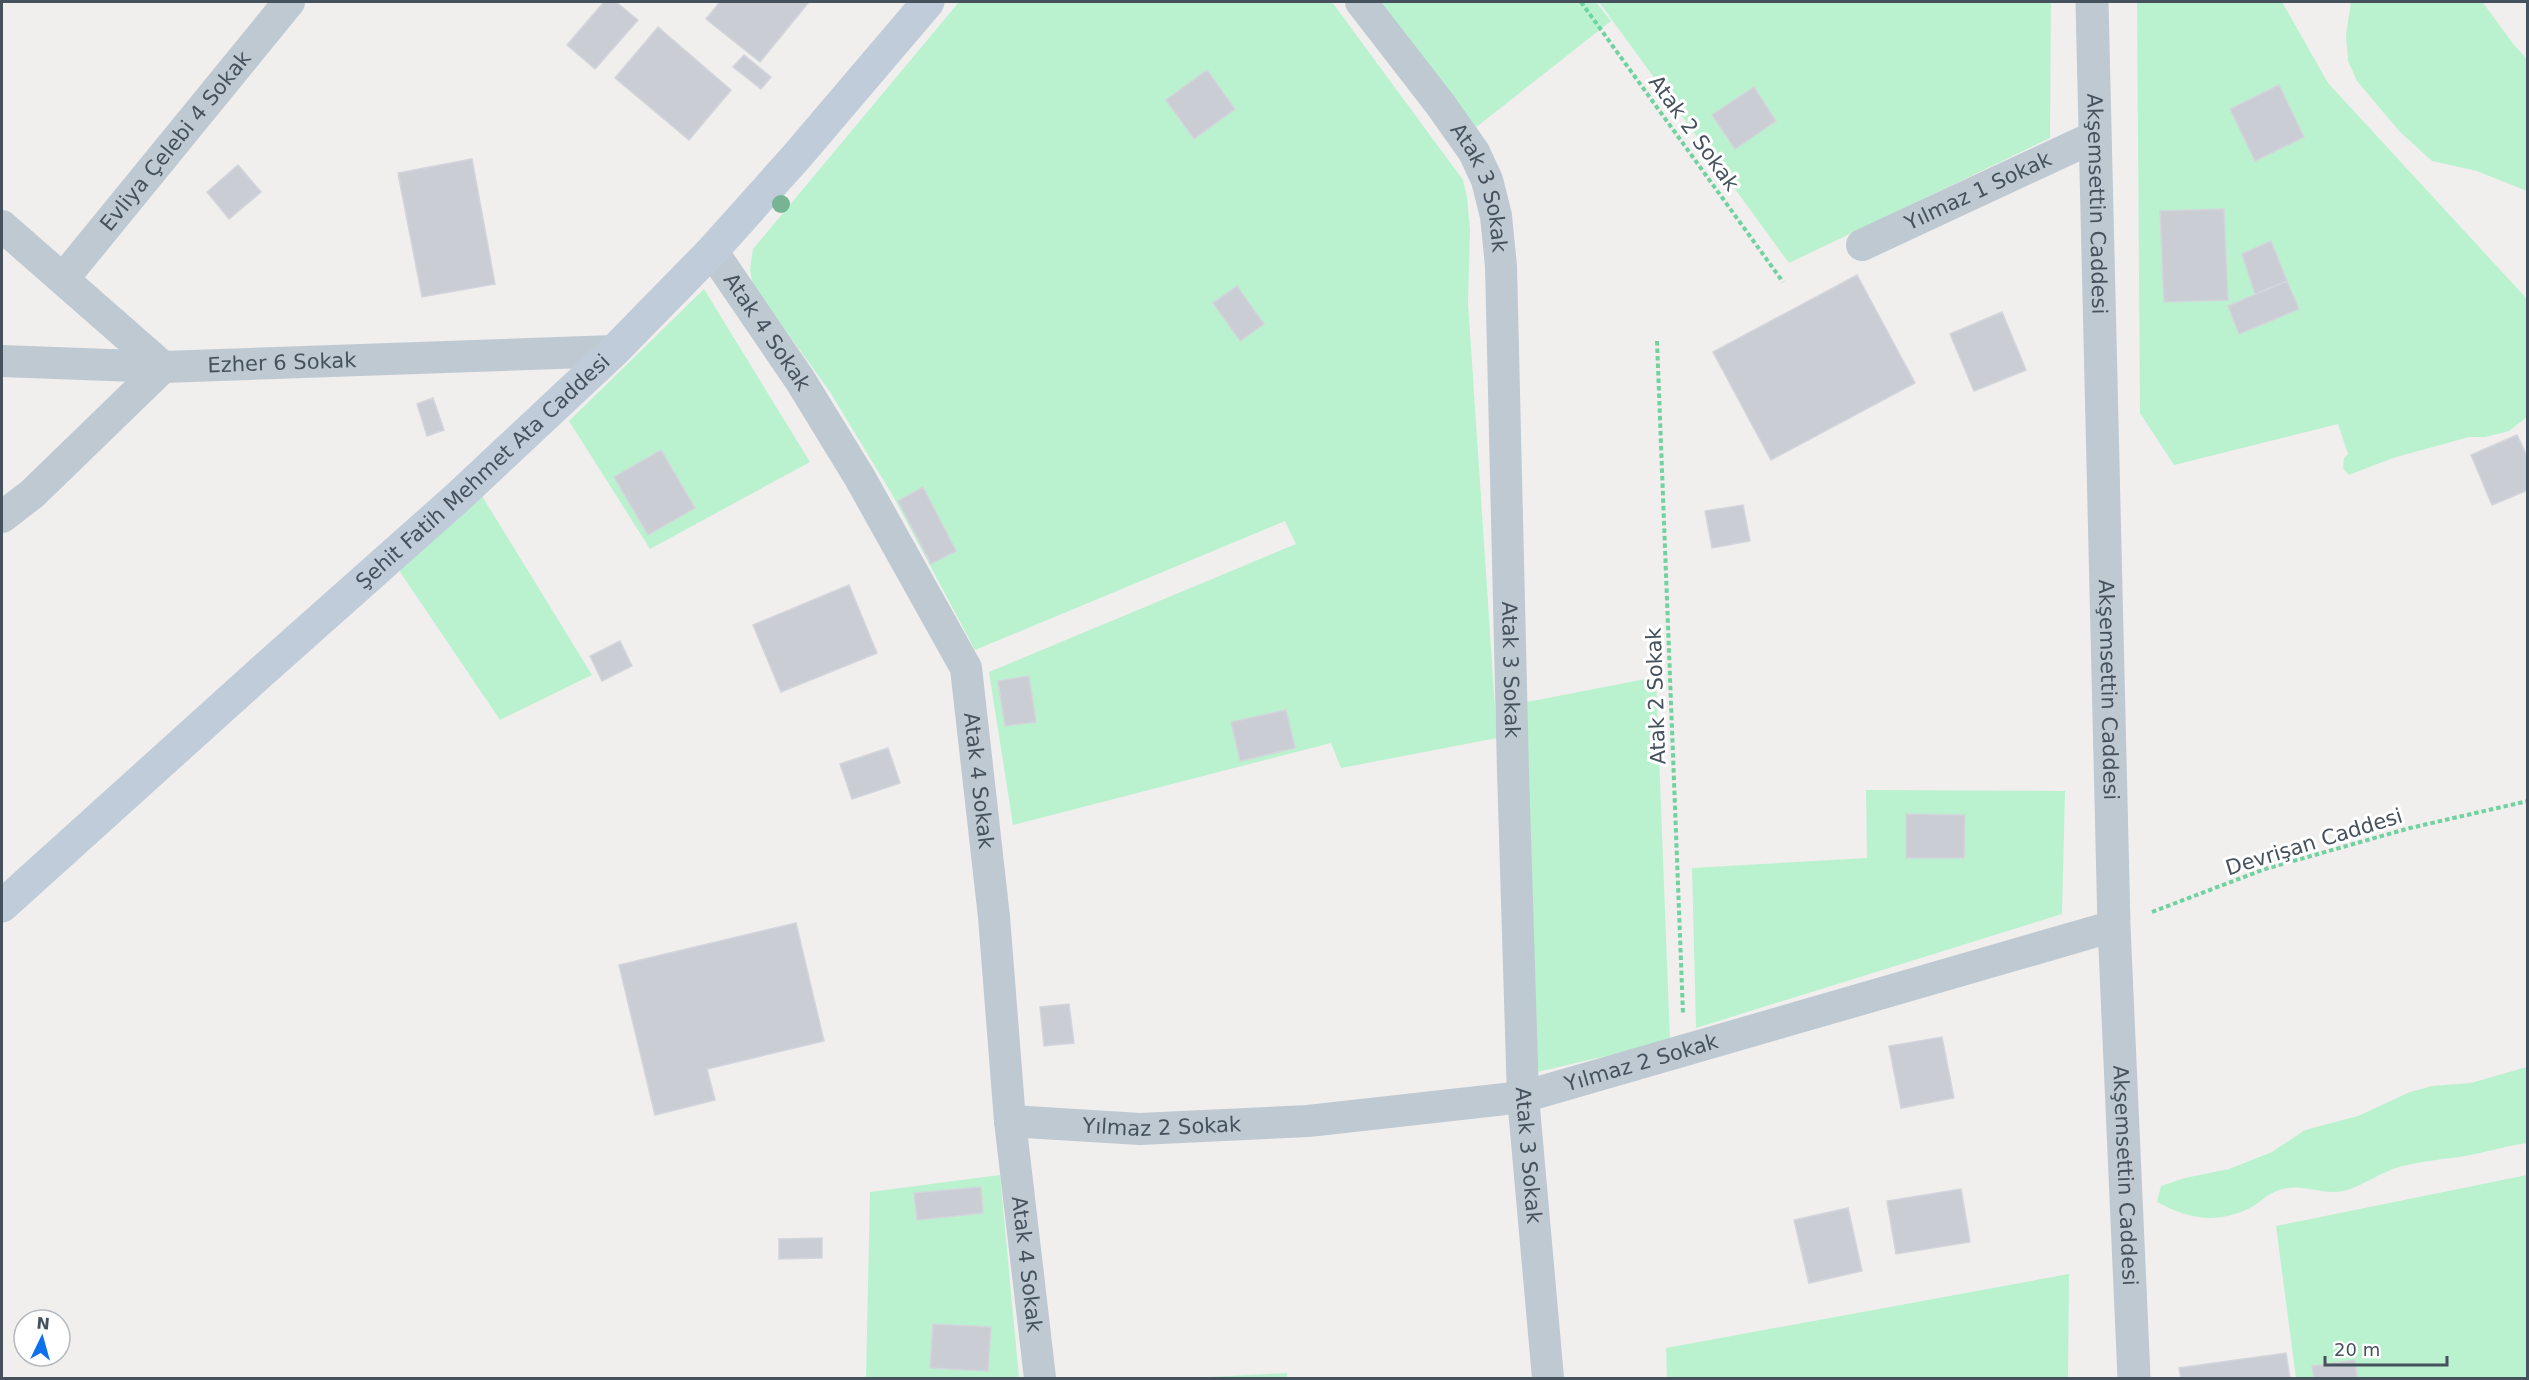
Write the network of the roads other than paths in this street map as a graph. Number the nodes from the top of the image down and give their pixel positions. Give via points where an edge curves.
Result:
1 (289, 2) edge
2 (925, 2) edge
3 (1361, 2) edge
4 (2092, 2) edge
5 (2094, 137) junction
6 (2, 226) edge
7 (1862, 245) dead end
8 (712, 251) junction
9 (63, 279) junction
10 (614, 351) junction
11 (2, 361) edge
12 (163, 367) junction
13 (2, 518) edge
14 (2, 906) edge
15 (2114, 926) junction
16 (1523, 1097) junction
17 (1010, 1121) junction
18 (1040, 1378) edge
19 (1548, 1378) edge
20 (2134, 1378) edge

1 - 9 street, Evliya Çelebi 4 Sokak
2 - 8 main road, Şehit Fatih Mehmet Ata Caddesi
3 - 16 street, Atak 3 Sokak via 1474,152 1487,180 1496,216
4 - 5 street, Akşemsettin Caddesi
5 - 7 street, Yılmaz 1 Sokak
5 - 15 street, Akşemsettin Caddesi
6 - 9 street
8 - 10 main road, Şehit Fatih Mehmet Ata Caddesi
8 - 17 street, Atak 4 Sokak via 800,380 860,478 966,668 994,917
9 - 12 street
10 - 12 street, Ezher 6 Sokak
10 - 14 main road, Şehit Fatih Mehmet Ata Caddesi via 458,498
11 - 12 street, Ezher 6 Sokak
12 - 13 street via 32,494
15 - 16 street, Yılmaz 2 Sokak
15 - 20 street, Akşemsettin Caddesi
16 - 17 street, Yılmaz 2 Sokak via 1308,1121 1162,1128
16 - 19 street, Atak 3 Sokak
17 - 18 street, Atak 4 Sokak

